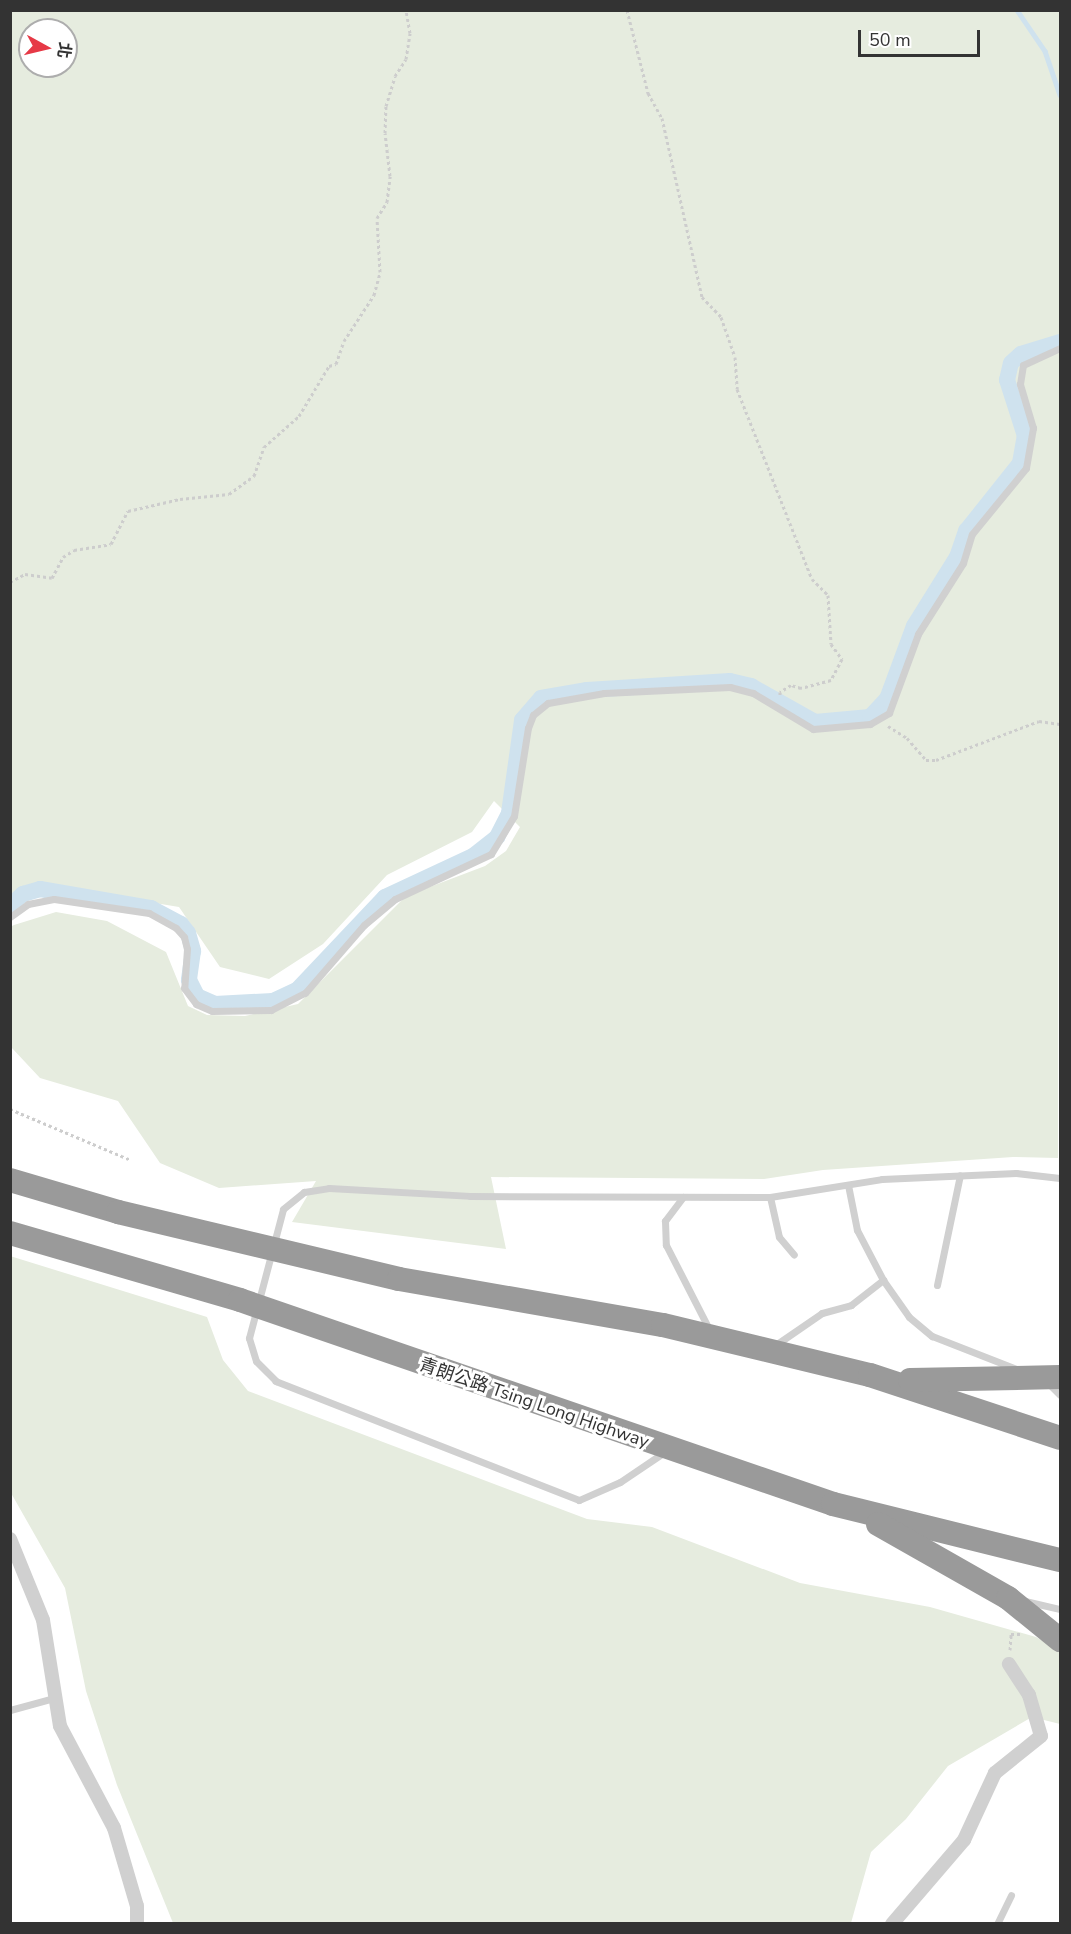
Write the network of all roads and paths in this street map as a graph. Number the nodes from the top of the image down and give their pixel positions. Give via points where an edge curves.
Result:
1 (406, 10) edge
2 (627, 10) edge
3 (1060, 348) edge
4 (10, 582) edge
5 (780, 697) dead end
6 (879, 718) junction
7 (1060, 724) edge
8 (10, 917) edge
9 (10, 1109) edge
10 (131, 1160) dead end
11 (960, 1175) junction
12 (1060, 1178) edge
13 (10, 1180) edge
14 (848, 1185) junction
15 (683, 1197) junction
16 (770, 1197) junction
17 (10, 1233) edge
18 (794, 1255) dead end
19 (883, 1280) junction
20 (937, 1285) dead end
21 (712, 1337) junction
22 (768, 1350) junction
23 (891, 1380) junction
24 (1057, 1384) edge
25 (1060, 1438) edge
26 (668, 1450) junction
27 (855, 1511) junction
28 (10, 1539) edge
29 (1060, 1560) edge
30 (1008, 1598) junction
31 (1060, 1609) edge
32 (1023, 1634) dead end
33 (1060, 1640) edge
34 (1009, 1664) joint
35 (54, 1698) junction
36 (10, 1710) edge
37 (1011, 1895) dead end
38 (137, 1923) edge
39 (892, 1923) edge
40 (997, 1923) edge

1 - 4 path via 410,33 406,59 395,76 386,106 390,176 387,202 377,218 380,273 374,295 344,341 336,364 329,366 299,416 264,447 254,476 229,494 180,499 128,511 111,544 74,550 63,557 52,578 25,574
2 - 5 path via 648,93 662,118 702,297 721,317 735,357 737,389 812,579 828,595 831,644 842,659 831,681 801,688 791,685 780,692
3 - 6 lane via 1031,360 1018,374 1033,428 1026,468 972,534 963,563 918,634 889,713
6 - 7 path via 907,738 926,760 936,760 1039,722
6 - 8 lane via 860,726 813,729 753,693 730,687 604,693 548,703 533,714 514,816 491,854 395,899 364,925 305,993 271,1010 213,1011 196,1004 184,988 188,949 184,937 149,913 54,899 28,904
9 - 10 path
11 - 12 lane via 1016,1173
11 - 14 lane
11 - 20 lane
13 - 21 highway via 118,1212 399,1279
14 - 16 lane
14 - 19 lane via 857,1230
15 - 16 lane
15 - 21 lane via 665,1221 666,1245
15 - 26 lane via 310,1190 293,1198 277,1222 250,1331 256,1361 276,1381 579,1500 620,1482
16 - 18 lane via 779,1237
17 - 26 highway, 青朗公路 Tsing Long Highway via 240,1300
19 - 22 lane via 851,1305 822,1313
19 - 24 lane via 909,1317 932,1336
21 - 22 highway
22 - 23 highway
23 - 24 highway
23 - 25 highway
26 - 27 highway, 青朗公路 Tsing Long Highway
27 - 29 highway, 青朗公路 Tsing Long Highway
27 - 30 highway
28 - 35 street via 43,1620
30 - 31 lane
30 - 33 highway
32 - 34 path via 1011,1634
34 - 39 street via 1029,1695 1041,1736 995,1773 964,1840
35 - 36 lane
35 - 38 street via 70,1749 114,1828 137,1906
37 - 40 lane

